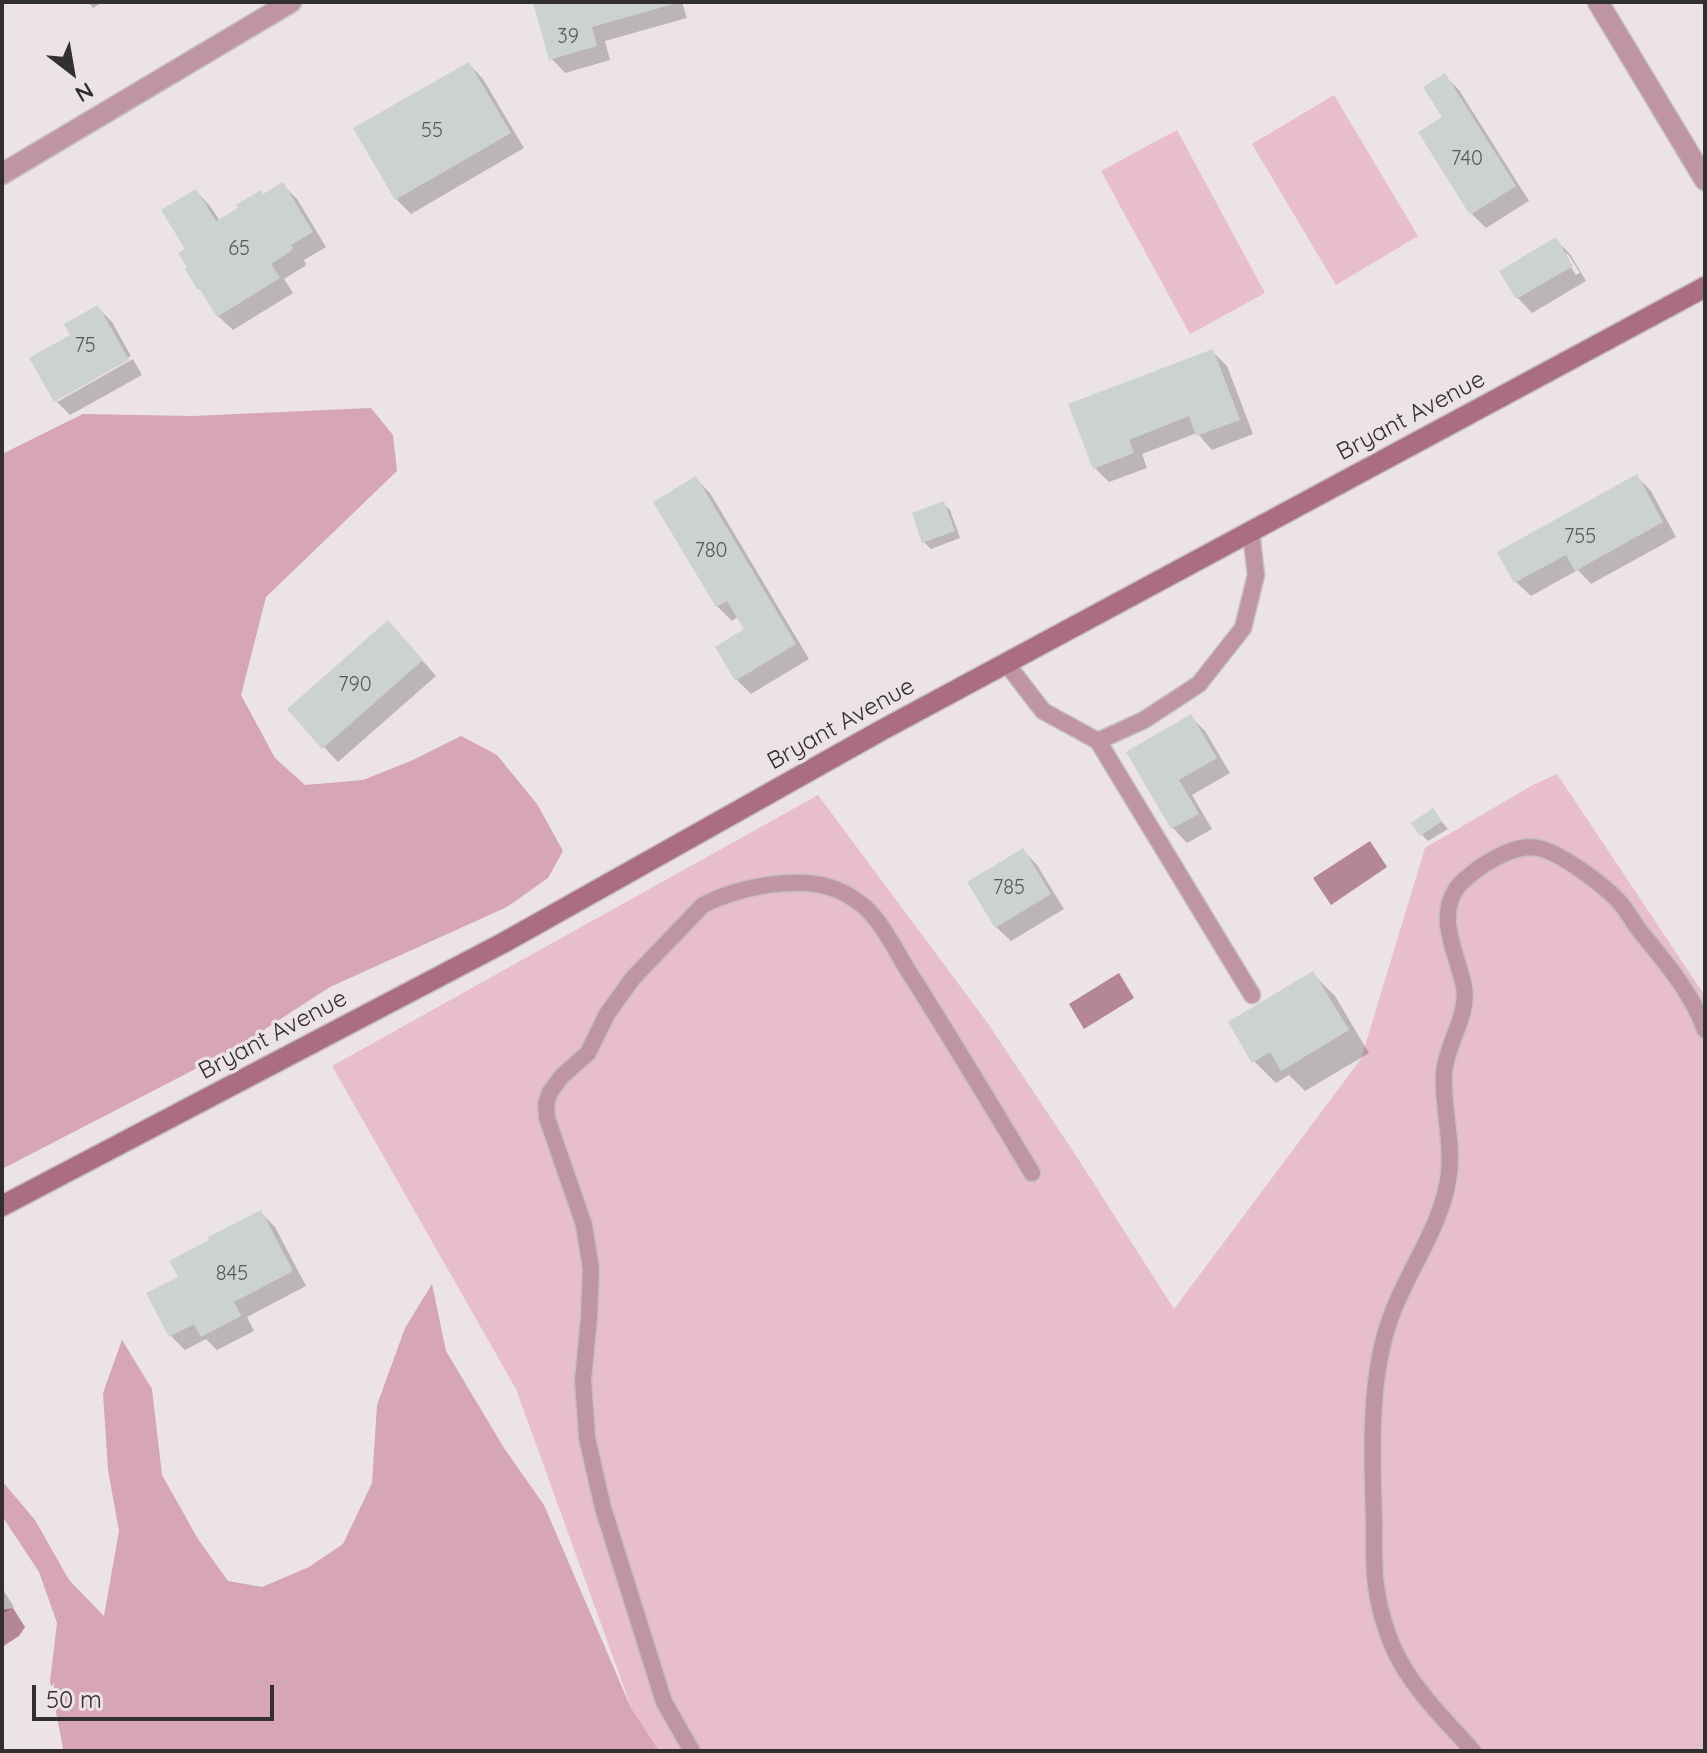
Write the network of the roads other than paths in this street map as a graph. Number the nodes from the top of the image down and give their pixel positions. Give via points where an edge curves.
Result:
1 (291, 2) edge
2 (1598, 2) edge
3 (2, 174) edge
4 (1705, 180) edge
5 (1705, 287) edge
6 (1251, 532) junction
7 (1006, 663) junction
8 (1098, 741) junction
9 (1252, 995) dead end
10 (1705, 1030) edge
11 (1032, 1173) dead end
12 (2, 1206) edge
13 (692, 1751) edge
14 (1473, 1751) edge

1 - 3 street
2 - 4 street
5 - 6 main road, Bryant Avenue
6 - 7 main road, Bryant Avenue
6 - 8 lane via 1256,575 1243,628 1199,684 1144,720
7 - 8 lane via 1043,711
7 - 12 main road, Bryant Avenue via 490,950
8 - 9 lane
10 - 14 lane via 1685,987 1622,905 1559,857 1541,848 1513,850 1473,872 1456,889 1448,928 1464,1003 1444,1073 1449,1176 1379,1354 1373,1478 1376,1585 1384,1622 1400,1662
11 - 13 lane via 879,925 865,906 829,887 763,886 703,905 633,978 588,1053 550,1092 547,1118 584,1225 591,1269 583,1380 590,1452 664,1702

